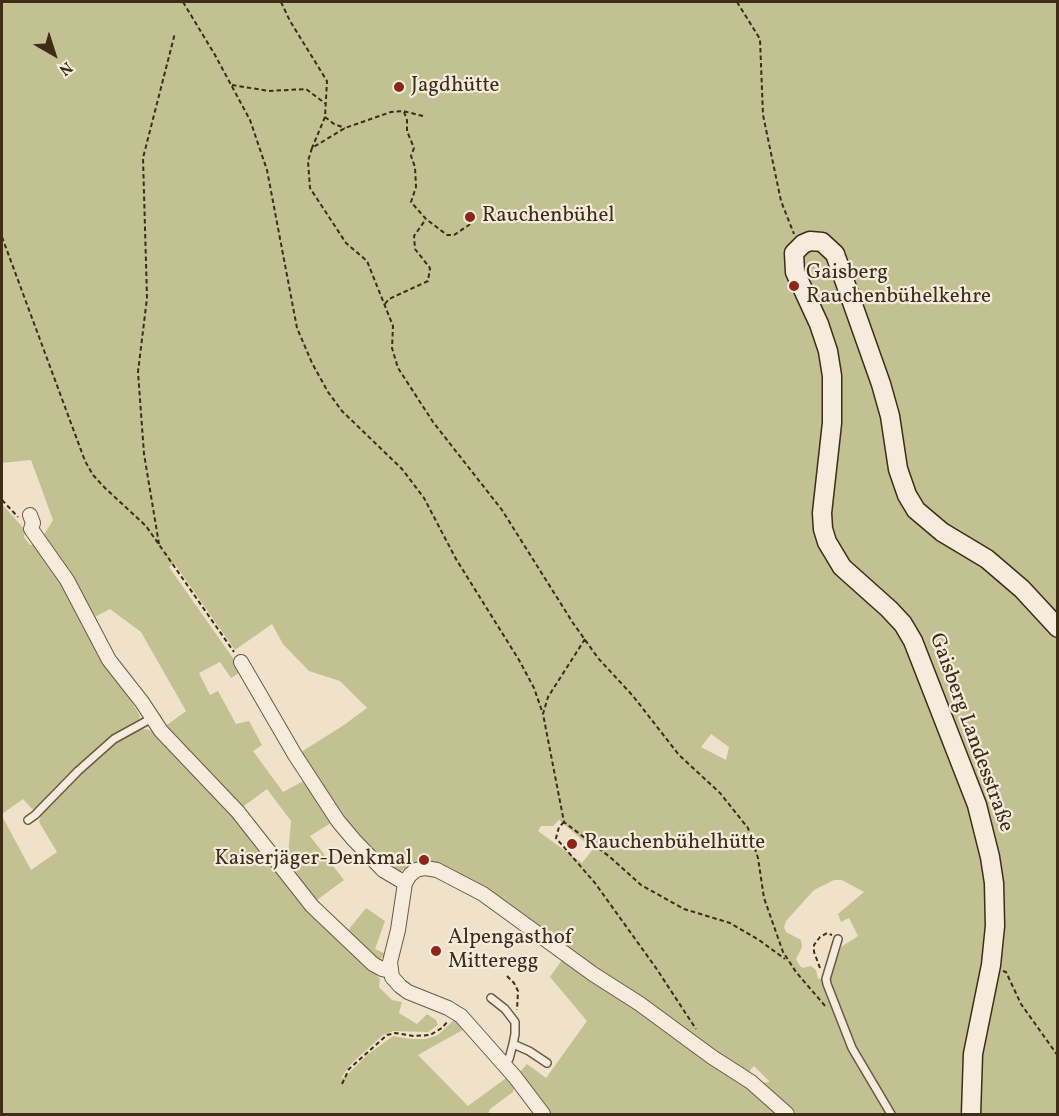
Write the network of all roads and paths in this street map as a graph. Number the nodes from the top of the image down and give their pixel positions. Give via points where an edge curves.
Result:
1 (183, 2) edge
2 (281, 2) edge
3 (737, 2) edge
4 (176, 33) dead end
5 (231, 85) junction
6 (326, 104) junction
7 (403, 111) junction
8 (423, 116) dead end
9 (325, 117) junction
10 (345, 128) junction
11 (312, 148) junction
12 (470, 217) dead end
13 (426, 219) junction
14 (2, 237) edge
15 (798, 247) junction
16 (384, 305) junction
17 (2, 500) edge
18 (30, 522) joint
19 (159, 544) junction
20 (1058, 628) edge
21 (585, 639) junction
22 (241, 662) joint
23 (543, 714) junction
24 (152, 718) junction
25 (28, 820) dead end
26 (564, 822) junction
27 (405, 883) junction
28 (838, 941) joint
29 (787, 959) junction
30 (991, 965) junction
31 (390, 970) junction
32 (507, 976) dead end
33 (826, 979) junction
34 (491, 998) dead end
35 (452, 1010) junction
36 (514, 1022) junction
37 (842, 1024) junction
38 (696, 1029) dead end
39 (513, 1044) junction
40 (1058, 1056) edge
41 (547, 1063) dead end
42 (504, 1064) junction
43 (342, 1083) dead end
44 (543, 1114) edge
45 (787, 1114) edge
46 (891, 1114) edge
47 (971, 1114) edge

1 - 5 path
2 - 6 path via 327,81
3 - 15 path via 759,39 763,115 781,201
4 - 19 path via 143,158 147,298 138,372 144,454
5 - 6 path via 269,91 306,89
5 - 23 path via 250,120 267,170 297,328 312,363 342,411 402,469 424,498 461,568 534,688
6 - 9 path
7 - 8 path
7 - 10 path
7 - 13 path via 414,148 411,156 416,187 411,202
9 - 10 path
9 - 11 path
10 - 11 path
11 - 16 path via 308,161 310,188 346,243 367,261
12 - 13 path via 469,225 454,235 447,235
13 - 16 path via 414,236 415,249 430,268 428,281
14 - 19 path via 85,461 93,475
15 - 20 main road via 810,241 822,242 835,254 881,384 898,469 916,510 942,532 987,559
15 - 30 main road, Gaisberg Landesstraße via 794,253 795,272 819,324 832,376 823,530 838,562 903,624 925,667 977,805 990,857 995,916
16 - 21 path via 393,326 392,348 398,368 433,422 502,510
17 - 18 path
18 - 24 street via 67,579 109,660
19 - 22 path
21 - 23 path via 548,697
21 - 29 path via 674,749 720,793 748,828 756,848 768,911
22 - 27 street via 338,821 384,870
23 - 26 path
24 - 25 lane via 114,739
24 - 31 street via 245,819 312,906 374,964
26 - 29 path via 641,885 684,909 730,923
26 - 38 path via 556,838 595,883
27 - 31 street
27 - 45 street via 413,872 425,868 443,872 476,889 751,1082
28 - 33 lane
28 - 33 path via 827,933 814,945
29 - 37 path
30 - 40 path via 1006,972 1022,1004
30 - 47 main road, Gaisberg Landesstraße via 973,1054
31 - 35 street via 404,989
32 - 36 path via 518,991
33 - 37 lane
34 - 36 lane via 506,1009
35 - 42 street
35 - 43 path via 447,1022 430,1035 395,1033 382,1039 349,1069
36 - 39 lane
37 - 46 lane via 856,1056
39 - 41 lane
39 - 42 lane
42 - 44 street

